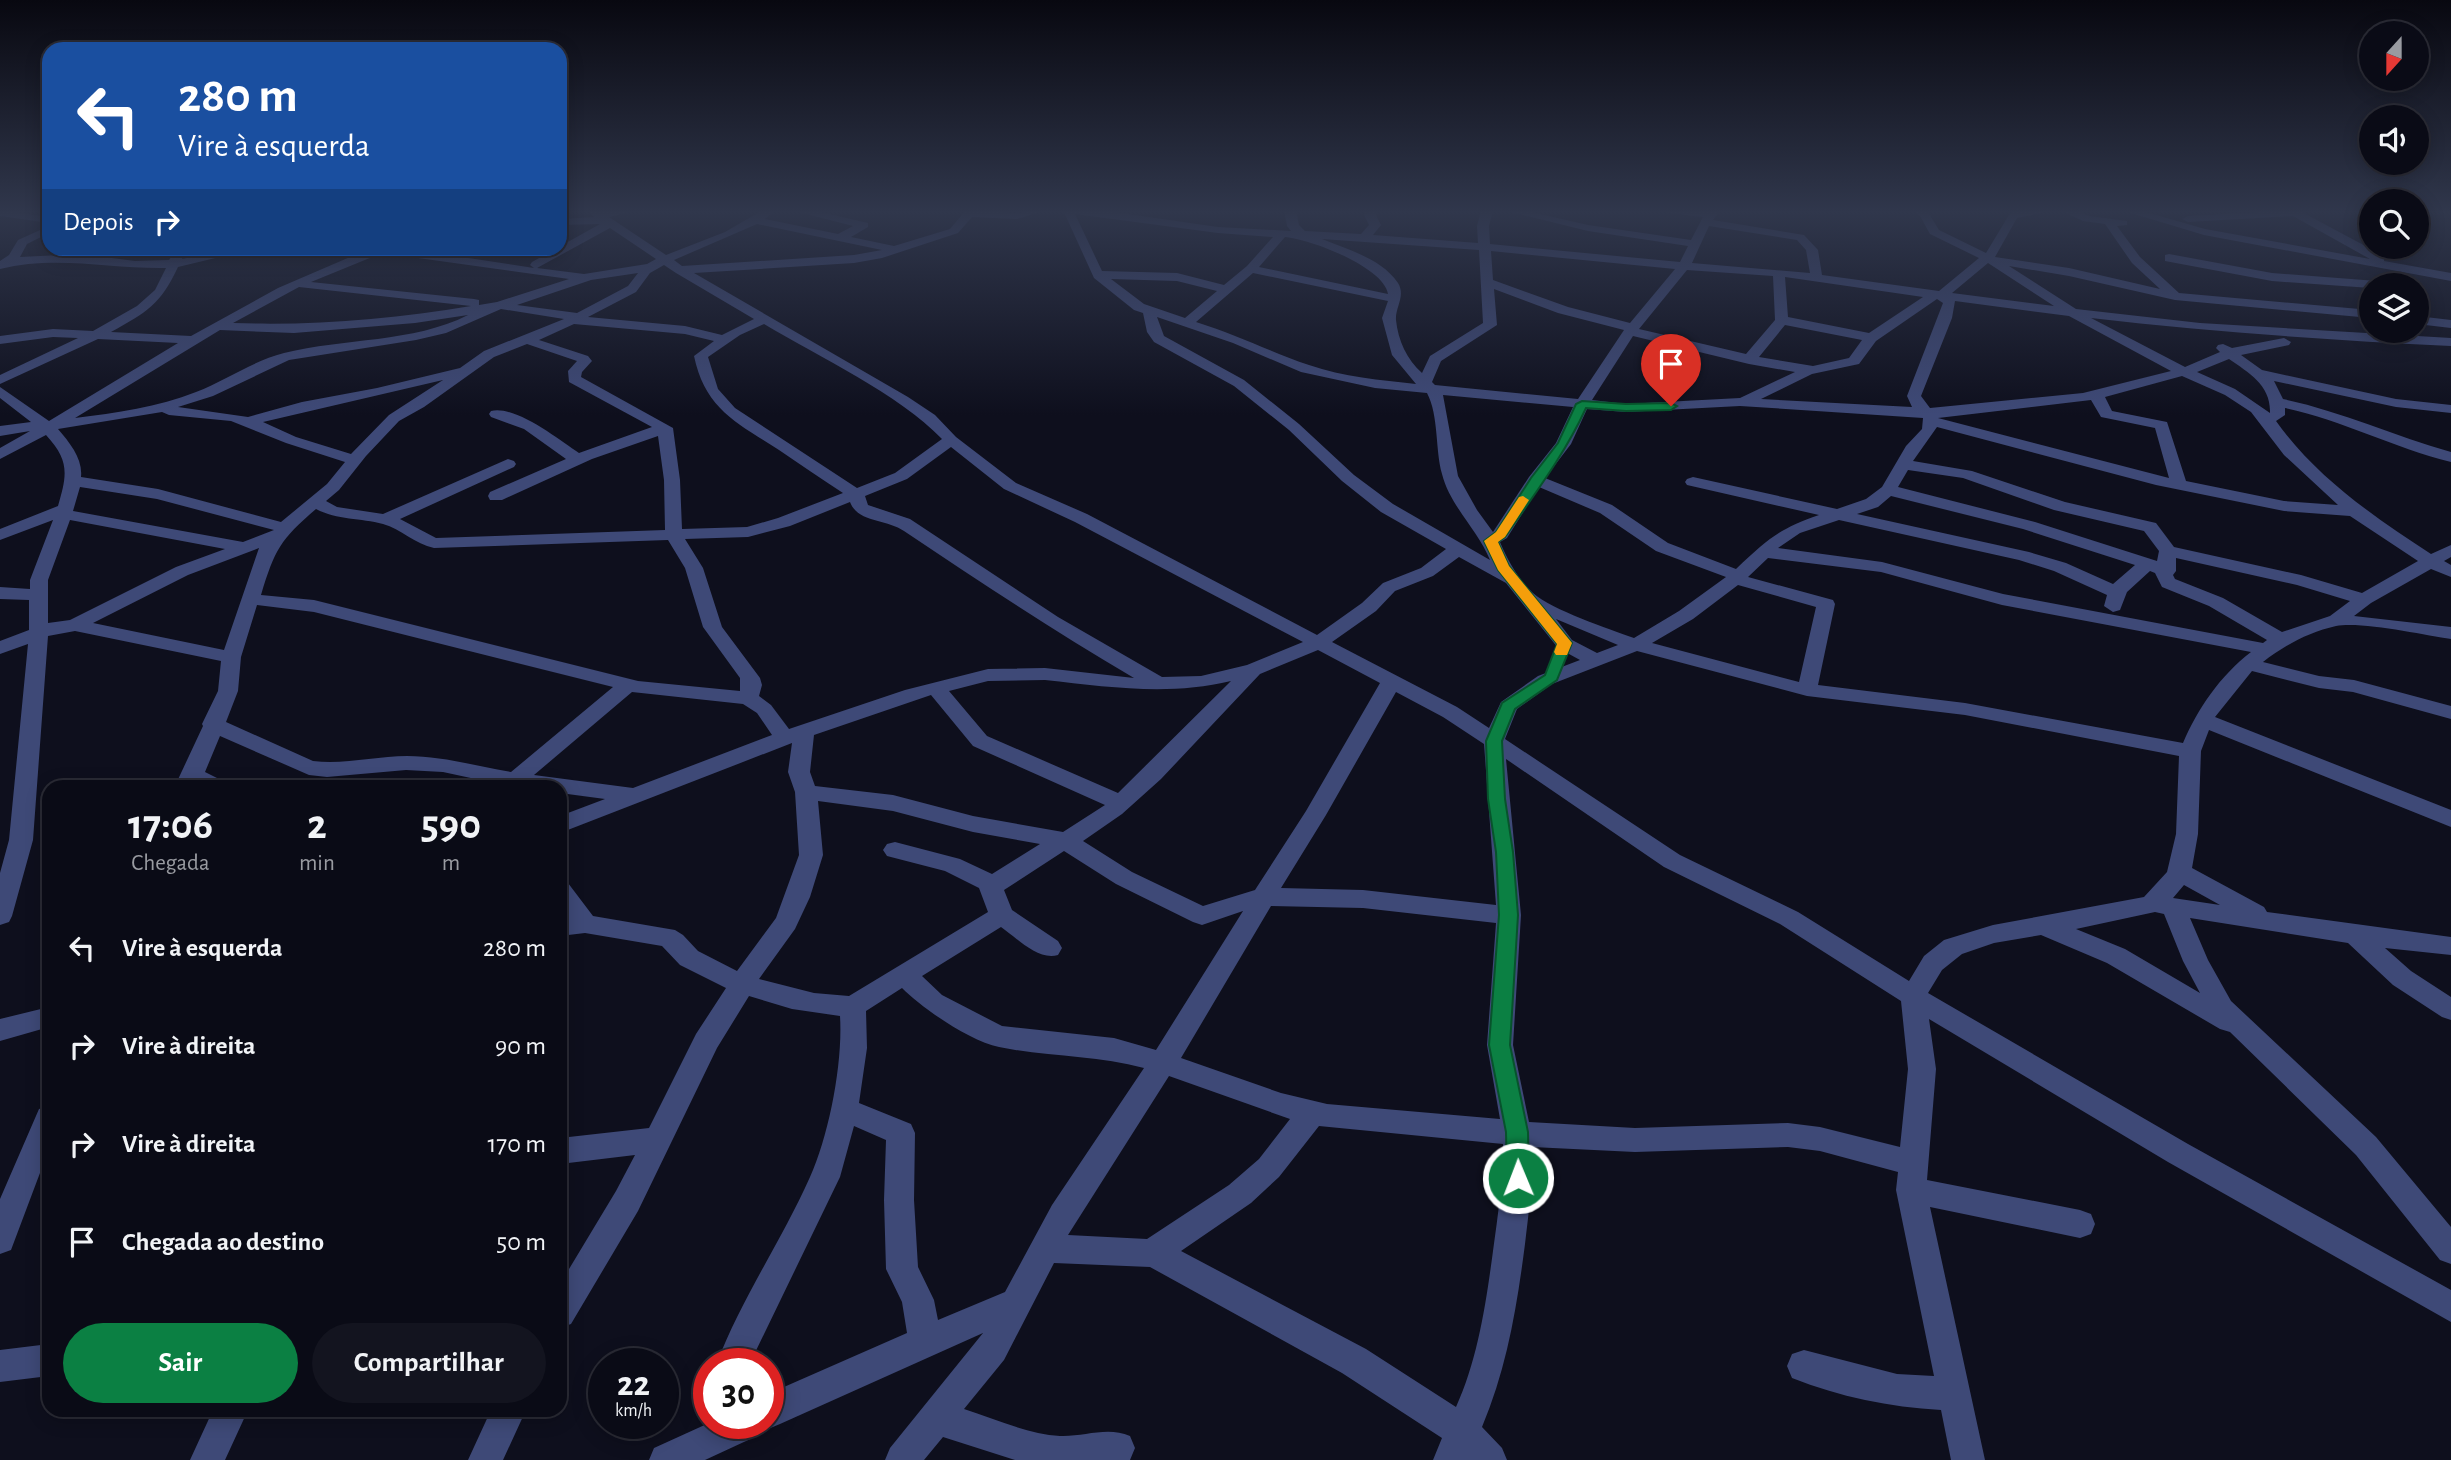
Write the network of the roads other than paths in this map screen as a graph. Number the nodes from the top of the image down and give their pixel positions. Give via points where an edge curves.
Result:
1 (167, 278) edge
2 (314, 278) edge
3 (585, 278) edge
4 (647, 278) edge
5 (690, 278) edge
6 (1102, 278) edge
7 (1182, 278) edge
8 (1239, 278) edge
9 (1295, 278) edge
10 (1386, 278) edge
11 (1486, 278) edge
12 (1675, 278) edge
13 (1785, 278) edge
14 (1816, 278) edge
15 (1962, 278) edge
16 (2020, 278) edge
17 (2096, 278) edge
18 (2156, 278) edge
19 (2296, 278) edge
20 (2298, 278) edge
21 (1486, 282) junction
22 (2359, 283) edge
23 (300, 284) junction
24 (1225, 289) junction
25 (1939, 296) junction
26 (2175, 296) junction
27 (1395, 299) junction
28 (495, 307) junction
29 (2331, 310) junction
30 (2073, 312) junction
31 (2359, 313) edge
32 (1150, 317) junction
33 (577, 318) junction
34 (765, 319) junction
35 (1782, 320) junction
36 (2429, 321) edge
37 (1187, 323) junction
38 (2451, 324) edge
39 (215, 326) junction
40 (2200, 327) junction
41 (1631, 329) junction
42 (92, 337) junction
43 (2324, 337) junction
44 (1871, 338) junction
45 (524, 339) junction
46 (724, 339) junction
47 (0, 340) edge
48 (192, 340) junction
49 (2451, 342) edge
50 (2230, 353) junction
51 (1749, 360) junction
52 (469, 370) junction
53 (1814, 370) junction
54 (2184, 372) junction
55 (2261, 374) junction
56 (0, 380) edge
57 (1427, 385) junction
58 (0, 391) edge
59 (2096, 394) junction
60 (1740, 402) junction
61 (2278, 402) junction
62 (1582, 404) junction
63 (2451, 409) edge
64 (145, 410) junction
65 (496, 414) dead end
66 (1929, 417) junction
67 (2267, 420) junction
68 (249, 421) junction
69 (49, 426) junction
70 (665, 428) junction
71 (0, 431) edge
72 (951, 440) junction
73 (0, 454) edge
74 (2451, 457) edge
75 (355, 460) junction
76 (578, 460) junction
77 (508, 464) dead end
78 (1905, 465) junction
79 (1535, 480) junction
80 (73, 481) junction
81 (1693, 482) dead end
82 (2179, 484) junction
83 (1888, 490) junction
84 (856, 494) junction
85 (496, 496) dead end
86 (315, 502) junction
87 (2354, 511) junction
88 (64, 512) junction
89 (1843, 514) junction
90 (386, 519) junction
91 (280, 532) junction
92 (0, 535) edge
93 (674, 536) junction
94 (1491, 541) junction
95 (243, 547) junction
96 (1458, 549) junction
97 (2168, 551) junction
98 (1766, 552) junction
99 (2444, 561) edge
100 (2147, 564) junction
101 (2167, 571) junction
102 (1737, 578) junction
103 (1513, 581) junction
104 (0, 593) edge
105 (2117, 593) junction
106 (38, 594) junction
107 (1528, 598) junction
108 (250, 599) junction
109 (2364, 599) junction
110 (2113, 618) junction
111 (2337, 620) junction
112 (75, 625) junction
113 (2451, 633) edge
114 (37, 634) junction
115 (1318, 642) junction
116 (1565, 643) junction
117 (1636, 645) junction
118 (0, 648) edge
119 (2265, 651) junction
120 (231, 657) junction
121 (1596, 660) junction
122 (1253, 670) junction
123 (1552, 677) junction
124 (1392, 680) junction
125 (1158, 683) junction
126 (629, 684) junction
127 (935, 688) junction
128 (1807, 690) junction
129 (748, 698) junction
130 (2451, 713) edge
131 (2203, 720) junction
132 (212, 724) junction
133 (795, 736) junction
134 (1494, 741) junction
135 (2190, 751) junction
136 (188, 780) edge
137 (515, 780) joint
138 (567, 787) edge
139 (806, 792) junction
140 (636, 796) junction
141 (1121, 803) junction
142 (2451, 819) edge
143 (567, 822) edge
144 (1064, 840) junction
145 (895, 850) dead end
146 (2179, 872) junction
147 (991, 887) junction
148 (1263, 897) junction
149 (2163, 905) junction
150 (567, 909) edge
151 (1002, 915) junction
152 (1508, 915) junction
153 (0, 916) edge
154 (2269, 921) junction
155 (573, 926) edge
156 (2043, 926) junction
157 (2354, 935) junction
158 (2451, 946) edge
159 (1049, 948) dead end
160 (906, 976) junction
161 (743, 983) junction
162 (1913, 996) junction
163 (853, 1006) junction
164 (2451, 1010) edge
165 (42, 1019) edge
166 (0, 1030) edge
167 (2243, 1030) junction
168 (1164, 1063) junction
169 (842, 1109) junction
170 (1313, 1112) junction
171 (1517, 1132) junction
172 (42, 1136) edge
173 (655, 1140) junction
174 (567, 1150) edge
175 (1912, 1177) junction
176 (2080, 1224) dead end
177 (0, 1240) edge
178 (1044, 1248) junction
179 (2451, 1250) edge
180 (1153, 1252) junction
181 (567, 1293) edge
182 (1018, 1301) junction
183 (2451, 1307) edge
184 (925, 1341) junction
185 (740, 1348) edge
186 (42, 1361) edge
187 (0, 1366) edge
188 (1804, 1366) dead end
189 (1953, 1394) junction
190 (784, 1405) edge
191 (228, 1417) edge
192 (506, 1417) edge
193 (938, 1418) junction
194 (701, 1442) edge
195 (1456, 1445) edge
196 (1118, 1448) dead end
197 (207, 1460) edge
198 (485, 1460) edge
199 (666, 1460) edge
200 (902, 1460) edge
201 (1490, 1460) edge
202 (1968, 1460) edge

1 - 42 street via 154,300
2 - 23 street
3 - 28 street
4 - 33 street
5 - 34 street
6 - 32 street
7 - 24 street
8 - 24 street
9 - 27 street
10 - 27 street via 1393,285
11 - 21 street
12 - 41 street
13 - 35 street
14 - 25 street
15 - 25 street
16 - 30 street
17 - 26 street
18 - 26 street
19 - 29 street
20 - 22 street
21 - 41 street
21 - 57 street via 1490,325 1435,359
23 - 28 street
23 - 39 street
24 - 37 street
25 - 30 street
25 - 44 street
25 - 66 street via 1949,303 1914,396
26 - 29 street
26 - 40 street
27 - 57 street via 1388,318 1399,355
28 - 33 street
28 - 39 street via 306,328
28 - 64 street via 405,340 282,358 199,396
29 - 31 street
30 - 40 street
30 - 54 street
32 - 37 street
32 - 96 street via 1159,339 1239,383 1387,508
33 - 45 street
33 - 46 street
34 - 46 street
34 - 72 street via 903,400
35 - 44 street
35 - 51 street
36 - 38 street
37 - 57 street via 1306,369 1375,384
39 - 48 street
40 - 43 street
40 - 50 street
41 - 51 street via 1669,344
41 - 62 street
42 - 47 street via 53,333
42 - 48 street
42 - 56 street
43 - 49 street
43 - 50 street
44 - 53 street via 1854,361
45 - 52 street via 489,354
45 - 70 street via 585,360 574,379
46 - 84 street via 701,356 713,393 736,419
48 - 69 street
50 - 54 street
50 - 55 street
51 - 53 street
52 - 68 street
52 - 75 street via 394,418
53 - 60 street
54 - 59 street
54 - 67 street via 2230,392
55 - 61 street
55 - 63 street via 2396,403
57 - 62 street
57 - 94 street via 1438,398 1450,476
58 - 69 street
59 - 66 street
59 - 82 street via 2106,414 2162,425
60 - 62 street via 1626,408
60 - 66 street
61 - 67 street via 2277,415
61 - 74 street via 2320,411
62 - 79 street via 1563,444
64 - 68 street
64 - 69 street
65 - 76 street via 528,426
66 - 78 street via 1929,430
66 - 82 street
67 - 87 street via 2290,452
68 - 75 street
69 - 71 street
69 - 73 street
69 - 80 street via 74,467
70 - 76 street
70 - 93 street
72 - 84 street via 901,476
72 - 115 street via 1017,490 1081,518
75 - 86 street
76 - 85 street
77 - 90 street
78 - 83 street
78 - 97 street via 1974,476 2060,506 2150,527
79 - 94 street via 1501,534
79 - 102 street via 1606,509 1662,547
80 - 88 street
80 - 91 street via 158,494
81 - 89 street
82 - 87 street via 2284,506
83 - 89 street
83 - 100 street via 2006,517
84 - 93 street via 748,532
84 - 125 street via 867,512 904,523 1051,621
86 - 90 street via 333,511
86 - 91 street
87 - 99 street
88 - 92 street
88 - 95 street
88 - 106 street via 38,580
89 - 98 street via 1794,529
89 - 105 street via 2023,556
90 - 93 street via 419,538 445,543
91 - 95 street
91 - 108 street via 265,553
93 - 129 street via 694,568 713,627 750,678
94 - 103 street
95 - 112 street via 147,587
96 - 103 street
96 - 115 street via 1427,572 1389,587 1369,607
97 - 101 street
97 - 109 street
98 - 102 street
98 - 110 street via 1882,567 2002,599
99 - 109 street
100 - 101 street
100 - 105 street
101 - 119 street via 2168,583 2216,602
102 - 117 street
102 - 128 street via 1826,604
103 - 107 street
104 - 106 street
105 - 110 street
106 - 114 street
107 - 116 street
107 - 117 street
108 - 120 street
108 - 126 street via 314,606
109 - 111 street
110 - 119 street
111 - 113 street
111 - 119 street
112 - 114 street
112 - 120 street
114 - 118 street
114 - 153 street via 21,840
115 - 122 street
115 - 124 street
116 - 121 street
116 - 123 street
117 - 121 street
117 - 128 street
119 - 130 street via 2319,682 2354,686
119 - 131 street via 2218,697
120 - 132 street via 228,691
121 - 123 street
122 - 125 street via 1201,682
122 - 141 street
123 - 134 street via 1508,706
124 - 134 street
124 - 148 street
125 - 127 street via 1014,673
126 - 129 street
126 - 137 street
127 - 133 street
127 - 141 street via 980,741
128 - 135 street via 1965,709
129 - 133 street
131 - 135 street
131 - 142 street
132 - 136 street
132 - 137 street via 309,768 443,765
133 - 139 street
133 - 140 street
134 - 152 street
134 - 162 street via 1634,838 1789,918
135 - 146 street via 2187,834
138 - 140 street
139 - 144 street via 893,803 973,824
139 - 161 street via 811,855 806,873 786,923
140 - 143 street
141 - 144 street
144 - 147 street
144 - 148 street via 1124,878 1199,916
145 - 147 street via 952,865
146 - 149 street
146 - 154 street
147 - 151 street
148 - 152 street via 1363,899
148 - 168 street
149 - 154 street
149 - 156 street
149 - 167 street via 2222,1008
150 - 155 street
151 - 159 street
151 - 160 street
152 - 171 street via 1500,1045
154 - 157 street
155 - 161 street via 677,941 691,960
156 - 162 street via 1993,934 1953,947 1933,963
156 - 167 street via 2116,956
157 - 158 street
157 - 164 street via 2402,978
160 - 163 street
160 - 168 street via 933,1002 998,1036 1114,1049
161 - 163 street via 802,1003
161 - 173 street
162 - 175 street via 1922,1069
162 - 183 street
163 - 169 street via 856,1032
165 - 166 street
167 - 179 street via 2366,1146
168 - 170 street
168 - 178 street
169 - 184 street via 901,1133 902,1269 918,1300
169 - 185 street via 825,1177
170 - 171 street
170 - 180 street via 1269,1168 1240,1194
171 - 175 street via 1635,1140 1788,1135 1819,1139
171 - 195 street via 1518,1178 1501,1307 1480,1392
172 - 177 street
173 - 174 street
173 - 181 street via 627,1200
175 - 176 street
175 - 189 street
178 - 180 street
178 - 182 street
180 - 195 street via 1343,1355
182 - 184 street
182 - 193 street via 992,1349
184 - 190 street
186 - 187 street
188 - 189 street via 1897,1391
189 - 202 street
191 - 197 street
192 - 198 street
193 - 196 street via 1021,1445 1060,1452
193 - 200 street
194 - 199 street
195 - 201 street

